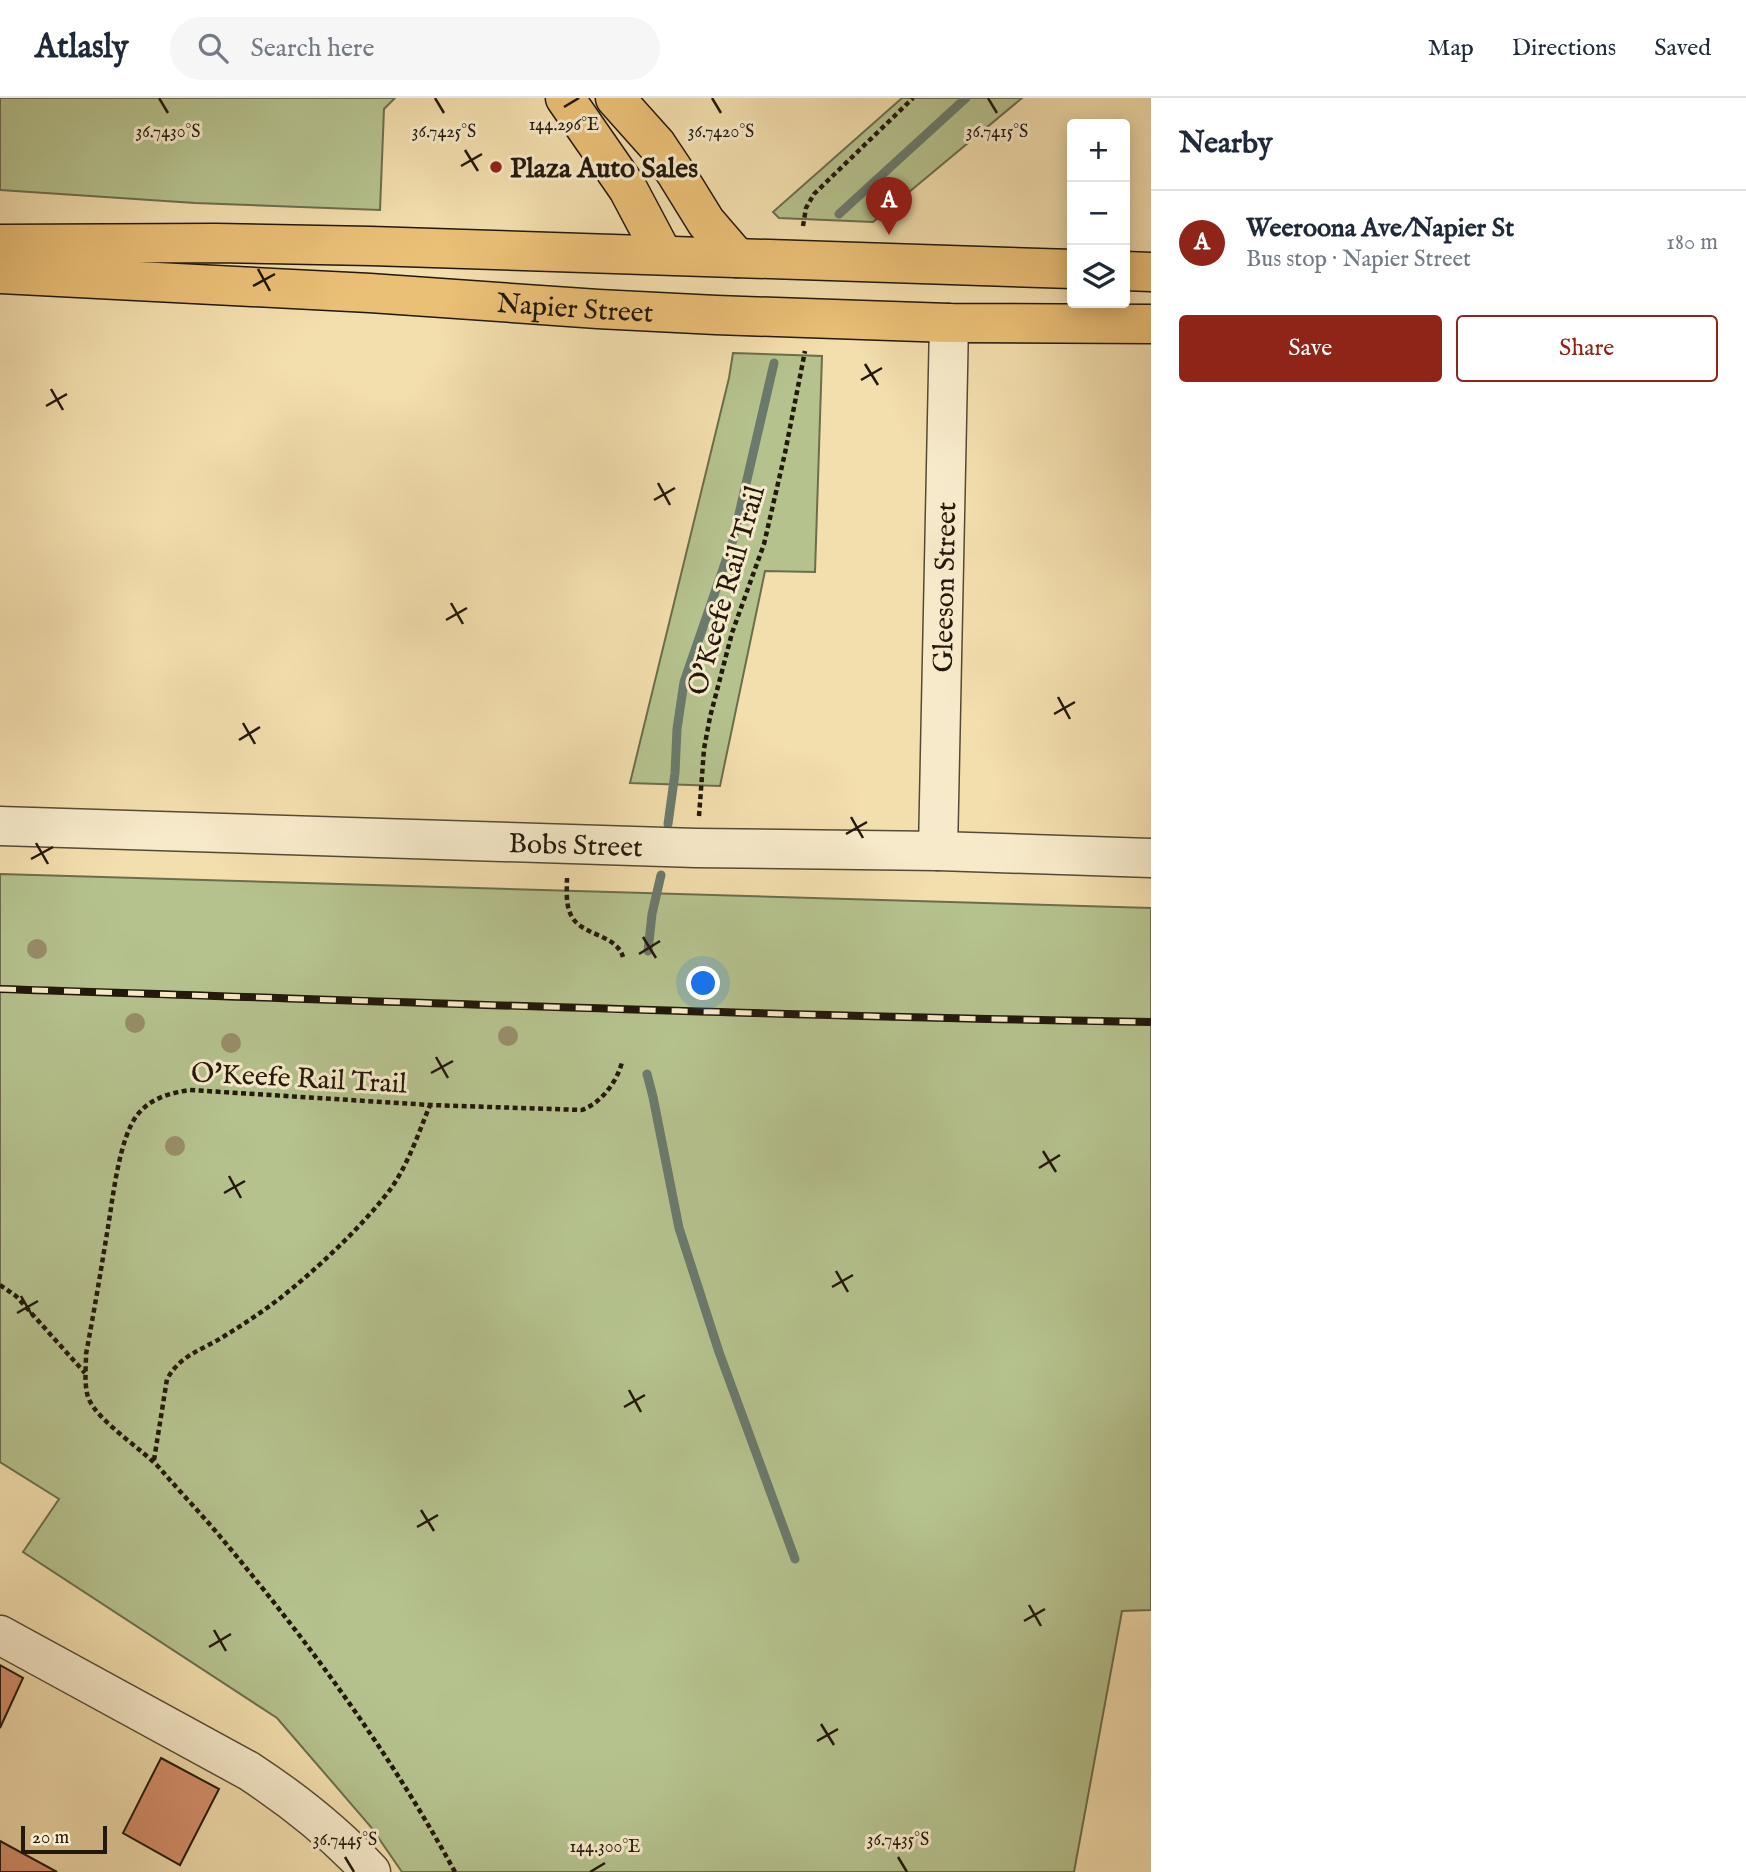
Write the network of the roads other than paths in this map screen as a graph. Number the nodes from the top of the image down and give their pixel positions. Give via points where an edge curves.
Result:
1 (565, 98) edge
2 (615, 98) edge
3 (0, 244) edge
4 (663, 255) junction
5 (737, 258) junction
6 (1067, 269) edge
7 (1130, 271) edge
8 (1151, 272) edge
9 (0, 274) edge
10 (949, 323) junction
11 (1151, 324) edge
12 (0, 826) edge
13 (938, 851) junction
14 (1151, 858) edge
15 (0, 1635) edge
16 (370, 1872) edge

1 - 4 main road via 628,189
2 - 5 main road via 657,145 706,222
3 - 4 main road, Napier Street via 216,243
4 - 5 main road, Napier Street
4 - 10 main road via 681,279 703,289
5 - 6 main road, Napier Street
7 - 8 main road
9 - 10 main road, Napier Street via 611,310
10 - 11 main road, Napier Street
10 - 13 street, Gleeson Street
12 - 13 street, Bobs Street
13 - 14 street, Bobs Street
15 - 16 street via 249,1772 326,1828

